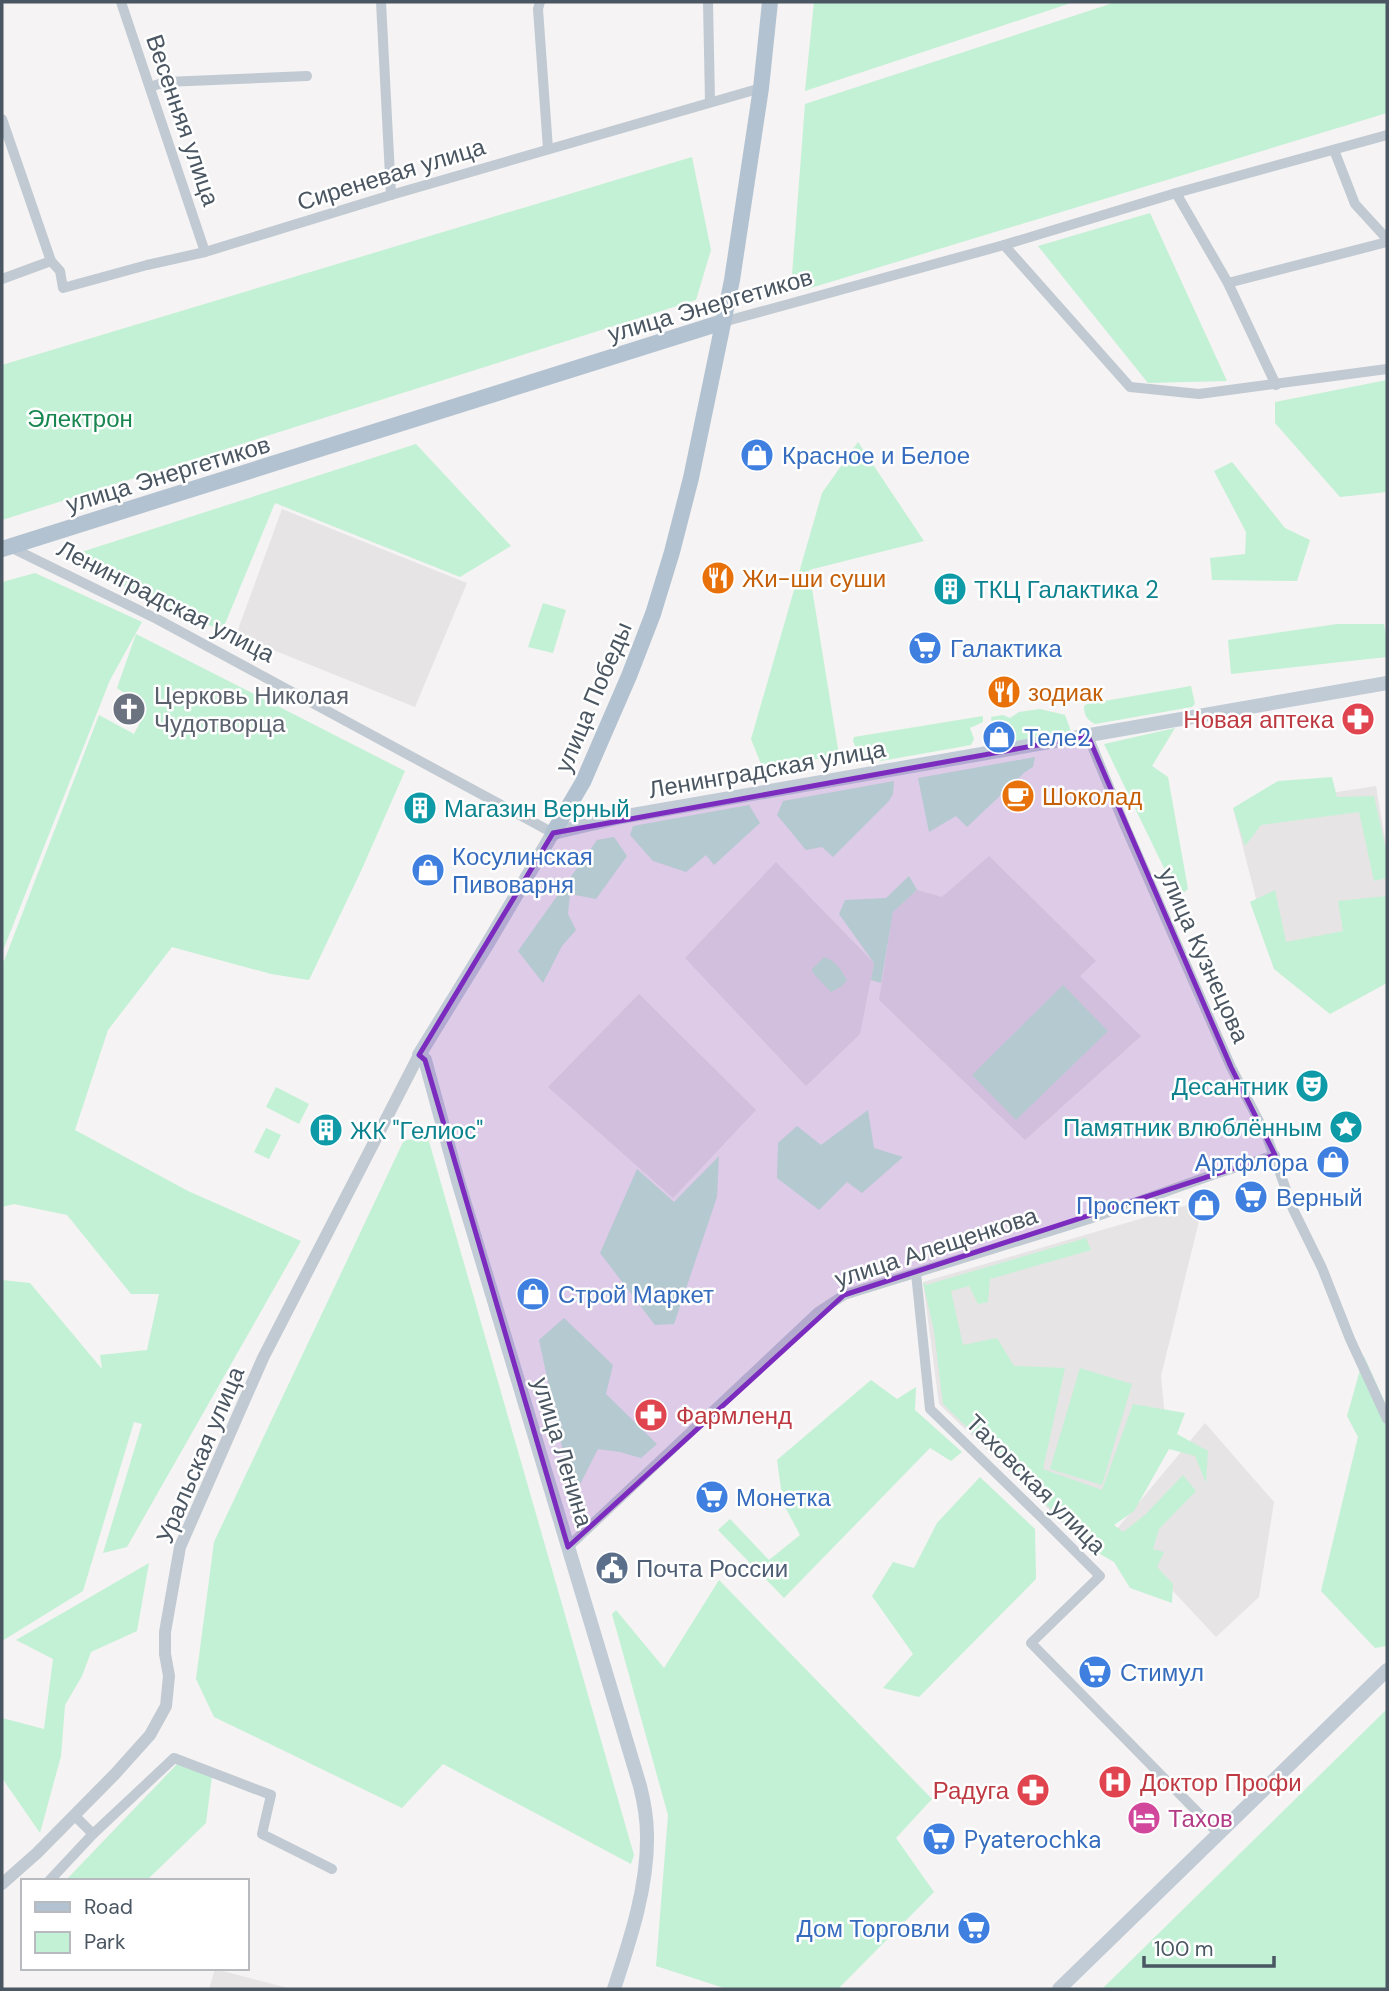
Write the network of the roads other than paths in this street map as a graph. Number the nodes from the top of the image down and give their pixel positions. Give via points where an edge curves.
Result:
1 (121, 2) edge
2 (381, 2) edge
3 (540, 2) edge
4 (708, 2) edge
5 (770, 2) edge
6 (307, 76) dead end
7 (150, 88) junction
8 (761, 88) junction
9 (710, 102) junction
10 (2, 119) edge
11 (1387, 135) edge
12 (548, 149) junction
13 (1334, 150) junction
14 (1176, 193) junction
15 (391, 195) junction
16 (1387, 241) edge
17 (1004, 245) junction
18 (205, 252) junction
19 (51, 261) junction
20 (2, 279) edge
21 (1228, 284) junction
22 (723, 322) junction
23 (1387, 369) edge
24 (1276, 385) junction
25 (6, 548) edge
26 (1387, 683) edge
27 (1088, 736) junction
28 (553, 833) junction
29 (419, 1055) junction
30 (1275, 1155) junction
31 (916, 1273) junction
32 (1387, 1419) edge
33 (568, 1547) junction
34 (1387, 1670) edge
35 (74, 1815) junction
36 (93, 1834) junction
37 (1219, 1834) junction
38 (332, 1869) dead end
39 (51, 1879) edge
40 (2, 1884) edge
41 (614, 1989) edge
42 (1059, 1989) edge

1 - 7 street, Весенняя улица
2 - 15 street
3 - 12 street
4 - 9 street
5 - 8 main road, улица Победы
6 - 7 street via 165,82
7 - 18 street, Весенняя улица
8 - 9 street, Сиреневая улица
8 - 22 main road, улица Победы
9 - 12 street, Сиреневая улица
10 - 19 street
11 - 13 street, улица Энергетиков
12 - 15 street, Сиреневая улица
13 - 14 street, улица Энергетиков
13 - 16 street via 1355,204
14 - 17 street, улица Энергетиков
14 - 21 street
15 - 18 street, Сиреневая улица
16 - 21 street
17 - 22 street, улица Энергетиков
17 - 24 street via 1130,387 1199,394
18 - 19 street, Сиреневая улица via 63,288 60,271
19 - 20 street
21 - 24 street
22 - 25 main road, улица Энергетиков
22 - 28 main road, улица Победы via 691,478 653,614 583,782
23 - 24 street
25 - 28 street, Ленинградская улица via 157,619
26 - 27 main road, Ленинградская улица
27 - 28 main road, Ленинградская улица via 621,817
27 - 30 street, улица Кузнецова via 1231,1067
28 - 29 main road, улица Победы
29 - 33 main road, улица Ленина via 425,1060
29 - 35 street, Уральская улица via 263,1358 180,1547 165,1632 166,1706 150,1735
30 - 31 street, улица Алещенкова
30 - 32 street, улица Кузнецова via 1293,1209
31 - 33 street, улица Алещенкова via 844,1295 818,1312
31 - 37 street, Таховская улица via 930,1409 1100,1576 1031,1643
33 - 41 main road, улица Ленина via 646,1814 642,1883
34 - 37 main road
35 - 36 street
35 - 40 street, Уральская улица
36 - 38 street via 174,1758 271,1795 262,1834
36 - 39 street
37 - 42 main road

